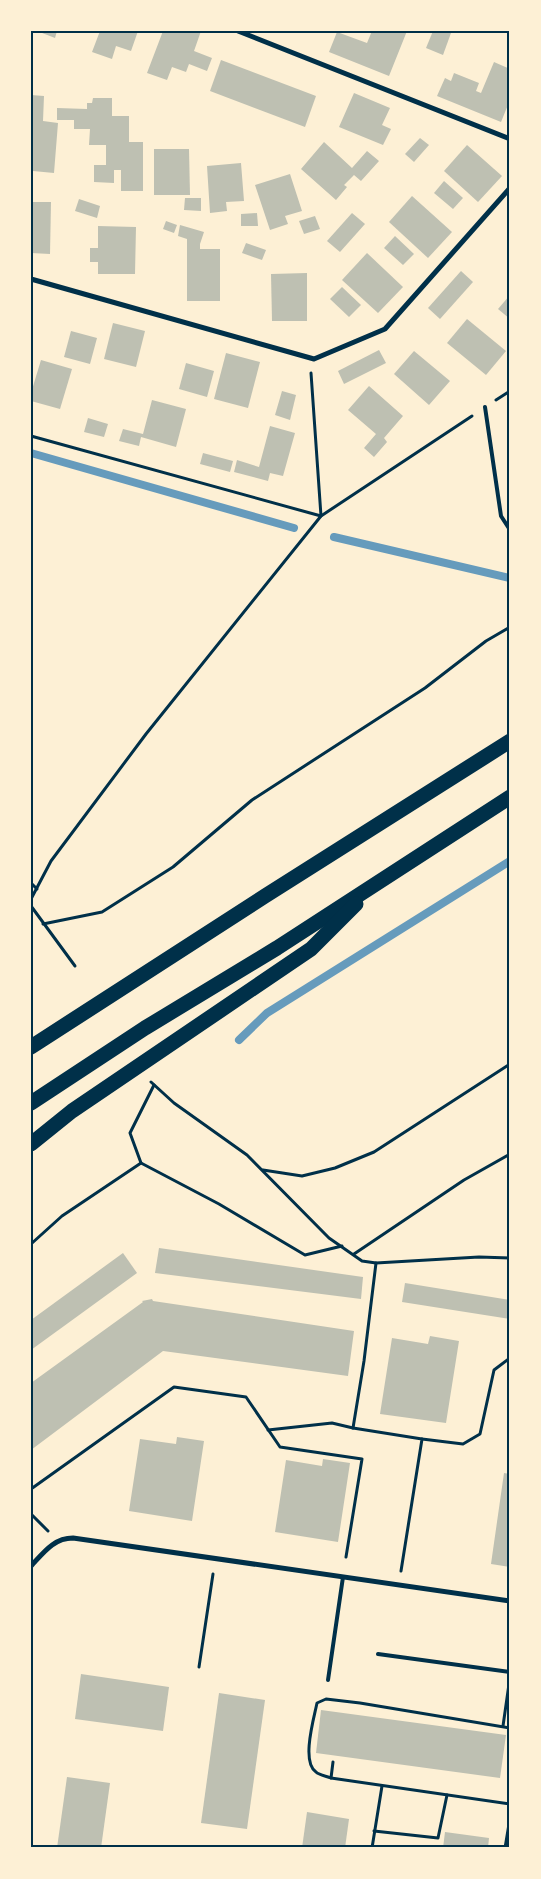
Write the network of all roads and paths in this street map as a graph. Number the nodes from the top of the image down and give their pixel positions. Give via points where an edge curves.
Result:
1 (238, 31) edge
2 (510, 140) edge
3 (510, 188) edge
4 (31, 280) edge
5 (314, 359) junction
6 (510, 391) edge
7 (485, 407) junction
8 (31, 436) edge
9 (320, 516) junction
10 (510, 530) edge
11 (510, 627) edge
12 (510, 741) edge
13 (510, 797) edge
14 (31, 883) edge
15 (376, 883) junction
16 (38, 889) junction
17 (31, 899) edge
18 (31, 906) edge
19 (43, 924) junction
20 (75, 966) dead end
21 (31, 1047) edge
22 (510, 1064) edge
23 (151, 1081) dead end
24 (154, 1085) junction
25 (31, 1103) edge
26 (31, 1144) edge
27 (510, 1154) edge
28 (141, 1163) junction
29 (262, 1170) junction
30 (31, 1244) edge
31 (342, 1246) junction
32 (354, 1254) junction
33 (510, 1258) edge
34 (376, 1264) junction
35 (510, 1358) edge
36 (353, 1428) junction
37 (268, 1430) junction
38 (422, 1439) junction
39 (31, 1489) edge
40 (31, 1514) edge
41 (56, 1541) junction
42 (346, 1557) dead end
43 (31, 1566) edge
44 (213, 1574) dead end
45 (343, 1577) junction
46 (399, 1585) junction
47 (510, 1601) edge
48 (378, 1654) dead end
49 (199, 1667) dead end
50 (510, 1672) edge
51 (328, 1680) dead end
52 (510, 1681) edge
53 (503, 1726) junction
54 (510, 1728) edge
55 (333, 1762) dead end
56 (331, 1778) junction
57 (382, 1786) junction
58 (447, 1795) junction
59 (510, 1804) edge
60 (510, 1818) edge
61 (374, 1831) junction
62 (372, 1848) edge
63 (505, 1848) edge

1 - 2 street
3 - 5 street via 385,329
4 - 5 street
5 - 9 path via 310,371
6 - 7 path
7 - 9 path
7 - 10 lane via 501,516
8 - 9 path
9 - 16 path via 140,742 51,861
11 - 19 path via 486,641 425,688 252,800 173,867 102,912
12 - 21 highway
13 - 15 highway
14 - 16 path
15 - 25 highway
15 - 26 highway via 311,949 72,1111
16 - 17 path
18 - 19 path
19 - 20 path
22 - 29 path via 374,1152 335,1168 302,1176
23 - 24 path
24 - 28 path via 130,1133
24 - 29 path via 247,1155
27 - 32 path via 464,1180
28 - 30 path via 62,1216
28 - 31 path via 305,1255
29 - 31 path via 329,1238
31 - 32 path
32 - 34 path via 362,1261
33 - 34 path
34 - 36 path
35 - 38 path via 494,1370 480,1434 463,1444
36 - 37 path via 332,1423
36 - 38 path
37 - 39 path via 246,1397 174,1387
37 - 42 path via 280,1446 362,1459
38 - 46 path
40 - 41 path
41 - 43 street
41 - 45 street via 73,1538
44 - 49 path
45 - 46 street
45 - 51 lane
46 - 47 street
48 - 50 lane
52 - 53 path
53 - 54 path
53 - 56 path via 326,1699 317,1702 308,1752 310,1764 316,1772
55 - 56 path
56 - 57 path
57 - 58 path
57 - 61 path
58 - 59 path
58 - 61 path via 438,1838
60 - 63 path
61 - 62 path

